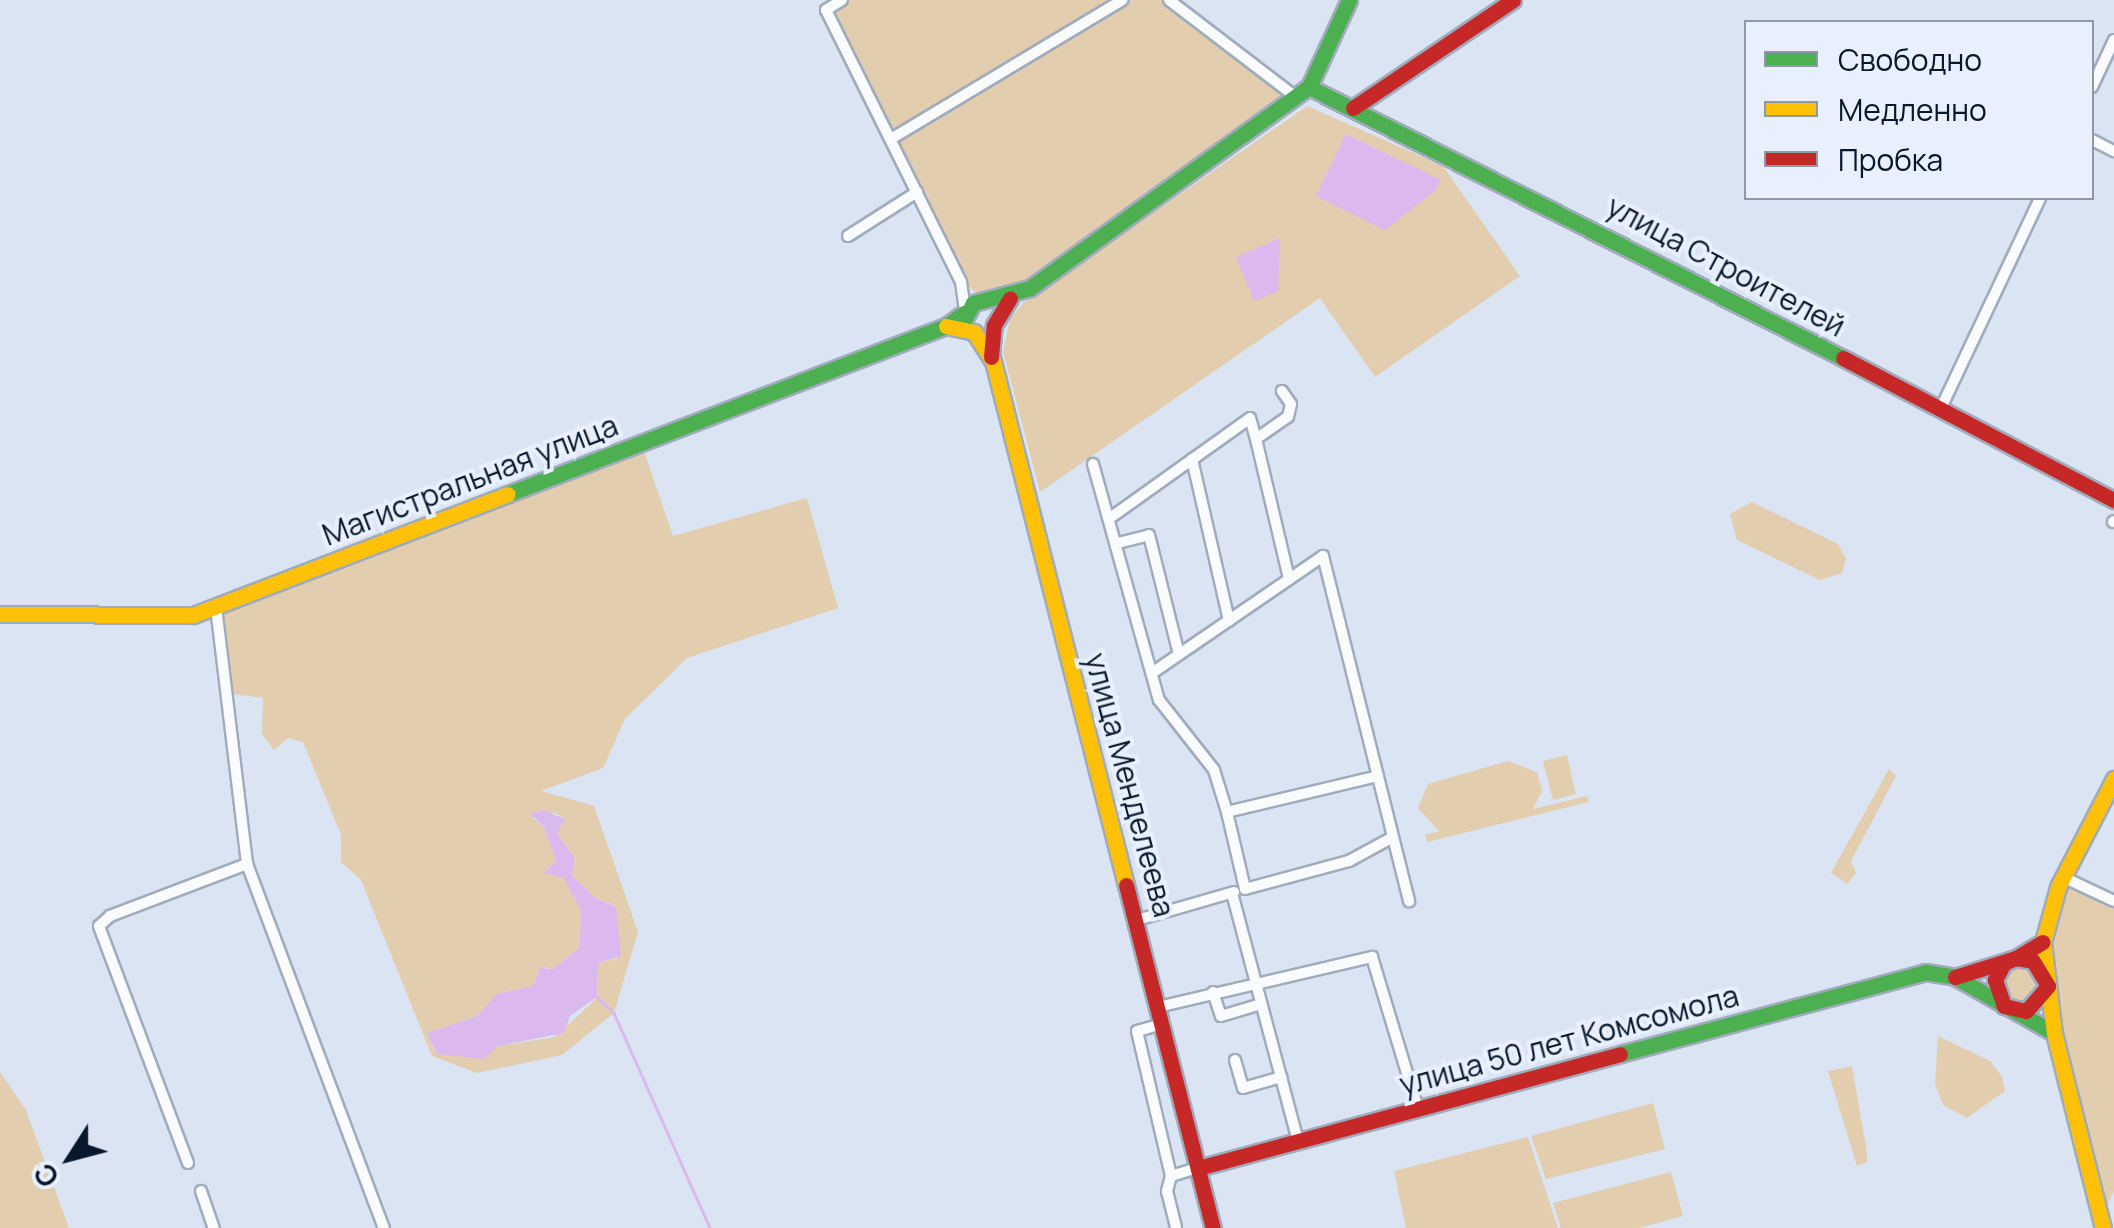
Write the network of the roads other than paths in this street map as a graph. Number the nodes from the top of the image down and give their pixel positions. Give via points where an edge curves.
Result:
1 (842, 0) edge
2 (1122, 0) edge
3 (1170, 0) edge
4 (1349, 0) edge
5 (1513, 0) edge
6 (823, 5) edge
7 (2114, 40) edge
8 (2094, 83) edge
9 (1309, 88) junction
10 (1292, 94) junction
11 (1353, 108) junction
12 (891, 138) junction
13 (915, 185) junction
14 (2039, 200) edge
15 (848, 236) dead end
16 (961, 282) junction
17 (1010, 298) junction
18 (983, 302) junction
19 (965, 312) junction
20 (995, 323) junction
21 (946, 326) junction
22 (973, 332) junction
23 (992, 356) junction
24 (1282, 390) dead end
25 (1940, 410) junction
26 (1256, 439) junction
27 (1192, 460) junction
28 (1094, 464) dead end
29 (2114, 500) edge
30 (1110, 518) junction
31 (1118, 543) junction
32 (1289, 579) junction
33 (216, 606) junction
34 (0, 614) edge
35 (1228, 621) junction
36 (1179, 654) junction
37 (1152, 673) junction
38 (1378, 776) junction
39 (2114, 778) edge
40 (1226, 812) junction
41 (1393, 837) junction
42 (247, 864) junction
43 (2064, 877) junction
44 (1245, 889) junction
45 (1232, 893) junction
46 (1410, 901) dead end
47 (2114, 901) edge
48 (1136, 920) junction
49 (2043, 942) junction
50 (2016, 958) junction
51 (1954, 977) junction
52 (1255, 981) junction
53 (2048, 986) junction
54 (1214, 992) junction
55 (1261, 1004) junction
56 (2004, 1006) junction
57 (1158, 1007) junction
58 (1162, 1024) junction
59 (2054, 1033) junction
60 (1235, 1060) dead end
61 (1281, 1077) junction
62 (1418, 1109) junction
63 (1298, 1141) junction
64 (188, 1162) dead end
65 (1198, 1168) junction
66 (1171, 1176) junction
67 (200, 1192) dead end
68 (1210, 1227) edge
69 (214, 1228) edge
70 (384, 1228) edge
71 (1176, 1228) edge
72 (2103, 1228) edge

1 - 6 street
2 - 12 street
3 - 10 street
4 - 9 main road
5 - 11 main road
6 - 12 street
7 - 8 street
9 - 10 main road
9 - 11 main road, улица Строителей
10 - 17 main road via 1161,197
11 - 25 main road, улица Строителей
12 - 13 street
13 - 15 street
13 - 16 street
14 - 25 street
16 - 18 street
16 - 19 street
17 - 18 main road
17 - 20 main road
18 - 19 main road, Магистральная улица
18 - 20 main road
19 - 21 main road, Магистральная улица
19 - 22 main road
20 - 22 main road
20 - 23 main road
21 - 22 main road
21 - 33 main road, Магистральная улица
22 - 23 main road
23 - 48 main road, улица Менделеева
24 - 26 street via 1290,415
25 - 29 main road, улица Строителей
26 - 27 street via 1250,418
26 - 32 street
27 - 30 street
27 - 35 street
28 - 30 street
30 - 31 street
31 - 36 street via 1149,536
31 - 37 street
32 - 35 street
32 - 38 street via 1324,556
33 - 34 main road, Магистральная улица via 192,615
33 - 42 street
35 - 36 street
36 - 37 street
37 - 40 street via 1154,704 1214,770
38 - 40 street
38 - 41 street
39 - 43 main road
40 - 44 street
41 - 44 street via 1349,862
41 - 46 street
42 - 64 street via 99,926
42 - 70 street
43 - 47 street
43 - 49 main road
44 - 45 street
45 - 48 street
45 - 52 street
48 - 57 main road, улица Менделеева
49 - 50 main road
49 - 53 main road
50 - 51 main road
50 - 53 main road via 2038,964
50 - 56 main road via 1994,980
51 - 56 main road
51 - 62 main road, улица 50 лет Комсомола via 1925,972
52 - 54 street
52 - 55 street
52 - 62 street via 1372,957
53 - 56 main road via 2036,1006
53 - 59 main road
54 - 55 street via 1220,1016
54 - 57 street
55 - 61 street
56 - 59 main road
57 - 58 main road, улица Менделеева
58 - 65 main road, улица Менделеева
58 - 66 street via 1137,1030
59 - 72 main road
60 - 61 street via 1243,1088
61 - 63 street
62 - 63 main road, улица 50 лет Комсомола
63 - 65 main road, улица 50 лет Комсомола
65 - 66 street
65 - 68 main road, улица Менделеева
66 - 71 street via 1167,1191
67 - 69 street

